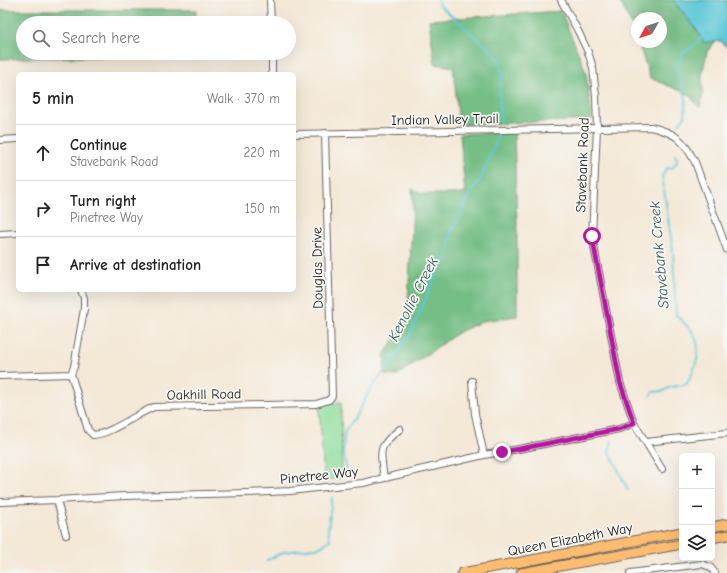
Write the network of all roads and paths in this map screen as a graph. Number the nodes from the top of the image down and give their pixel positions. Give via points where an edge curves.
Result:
1 (270, 0) edge
2 (561, 0) edge
3 (271, 16) edge
4 (272, 60) edge
5 (272, 72) edge
6 (597, 128) junction
7 (296, 134) edge
8 (325, 134) junction
9 (0, 140) edge
10 (16, 140) edge
11 (16, 233) edge
12 (0, 234) edge
13 (727, 250) edge
14 (82, 292) edge
15 (71, 374) junction
16 (0, 376) edge
17 (472, 381) dead end
18 (329, 400) joint
19 (634, 423) junction
20 (400, 429) dead end
21 (727, 433) edge
22 (646, 442) junction
23 (484, 455) junction
24 (662, 469) dead end
25 (384, 478) junction
26 (57, 500) junction
27 (0, 502) edge
28 (727, 524) edge
29 (715, 526) edge
30 (679, 533) edge
31 (66, 535) dead end
32 (727, 535) edge
33 (715, 537) edge
34 (679, 545) edge
35 (462, 573) edge
36 (521, 573) edge
37 (630, 573) edge
38 (715, 573) edge

1 - 3 street
2 - 6 street, Stavebank Road via 582,38 593,68
4 - 5 street
6 - 8 street, Indian Valley Trail
6 - 13 street, Indian Valley Trail via 651,127 673,134 681,141 689,150
6 - 19 street, Stavebank Road via 592,236 620,382
7 - 8 street, Indian Valley Trail
8 - 18 street, Douglas Drive via 332,396
9 - 10 street
11 - 12 street
14 - 15 street via 84,309
15 - 16 street
15 - 18 street, Oakhill Road via 88,430 94,435 102,434 154,407 316,404
17 - 23 street via 475,414
19 - 22 street, Stavebank Road
19 - 23 street, Pinetree Way via 619,429
20 - 25 street via 383,445 381,457
21 - 22 street
22 - 24 street, Stavebank Road
23 - 25 street, Pinetree Way
25 - 26 street, Pinetree Way via 290,491
26 - 27 street, Pinetree Way
26 - 31 street
28 - 29 highway
30 - 35 highway, Queen Elizabeth Way
32 - 33 highway
34 - 36 highway, Queen Elizabeth Way
37 - 38 street via 702,564 710,567

